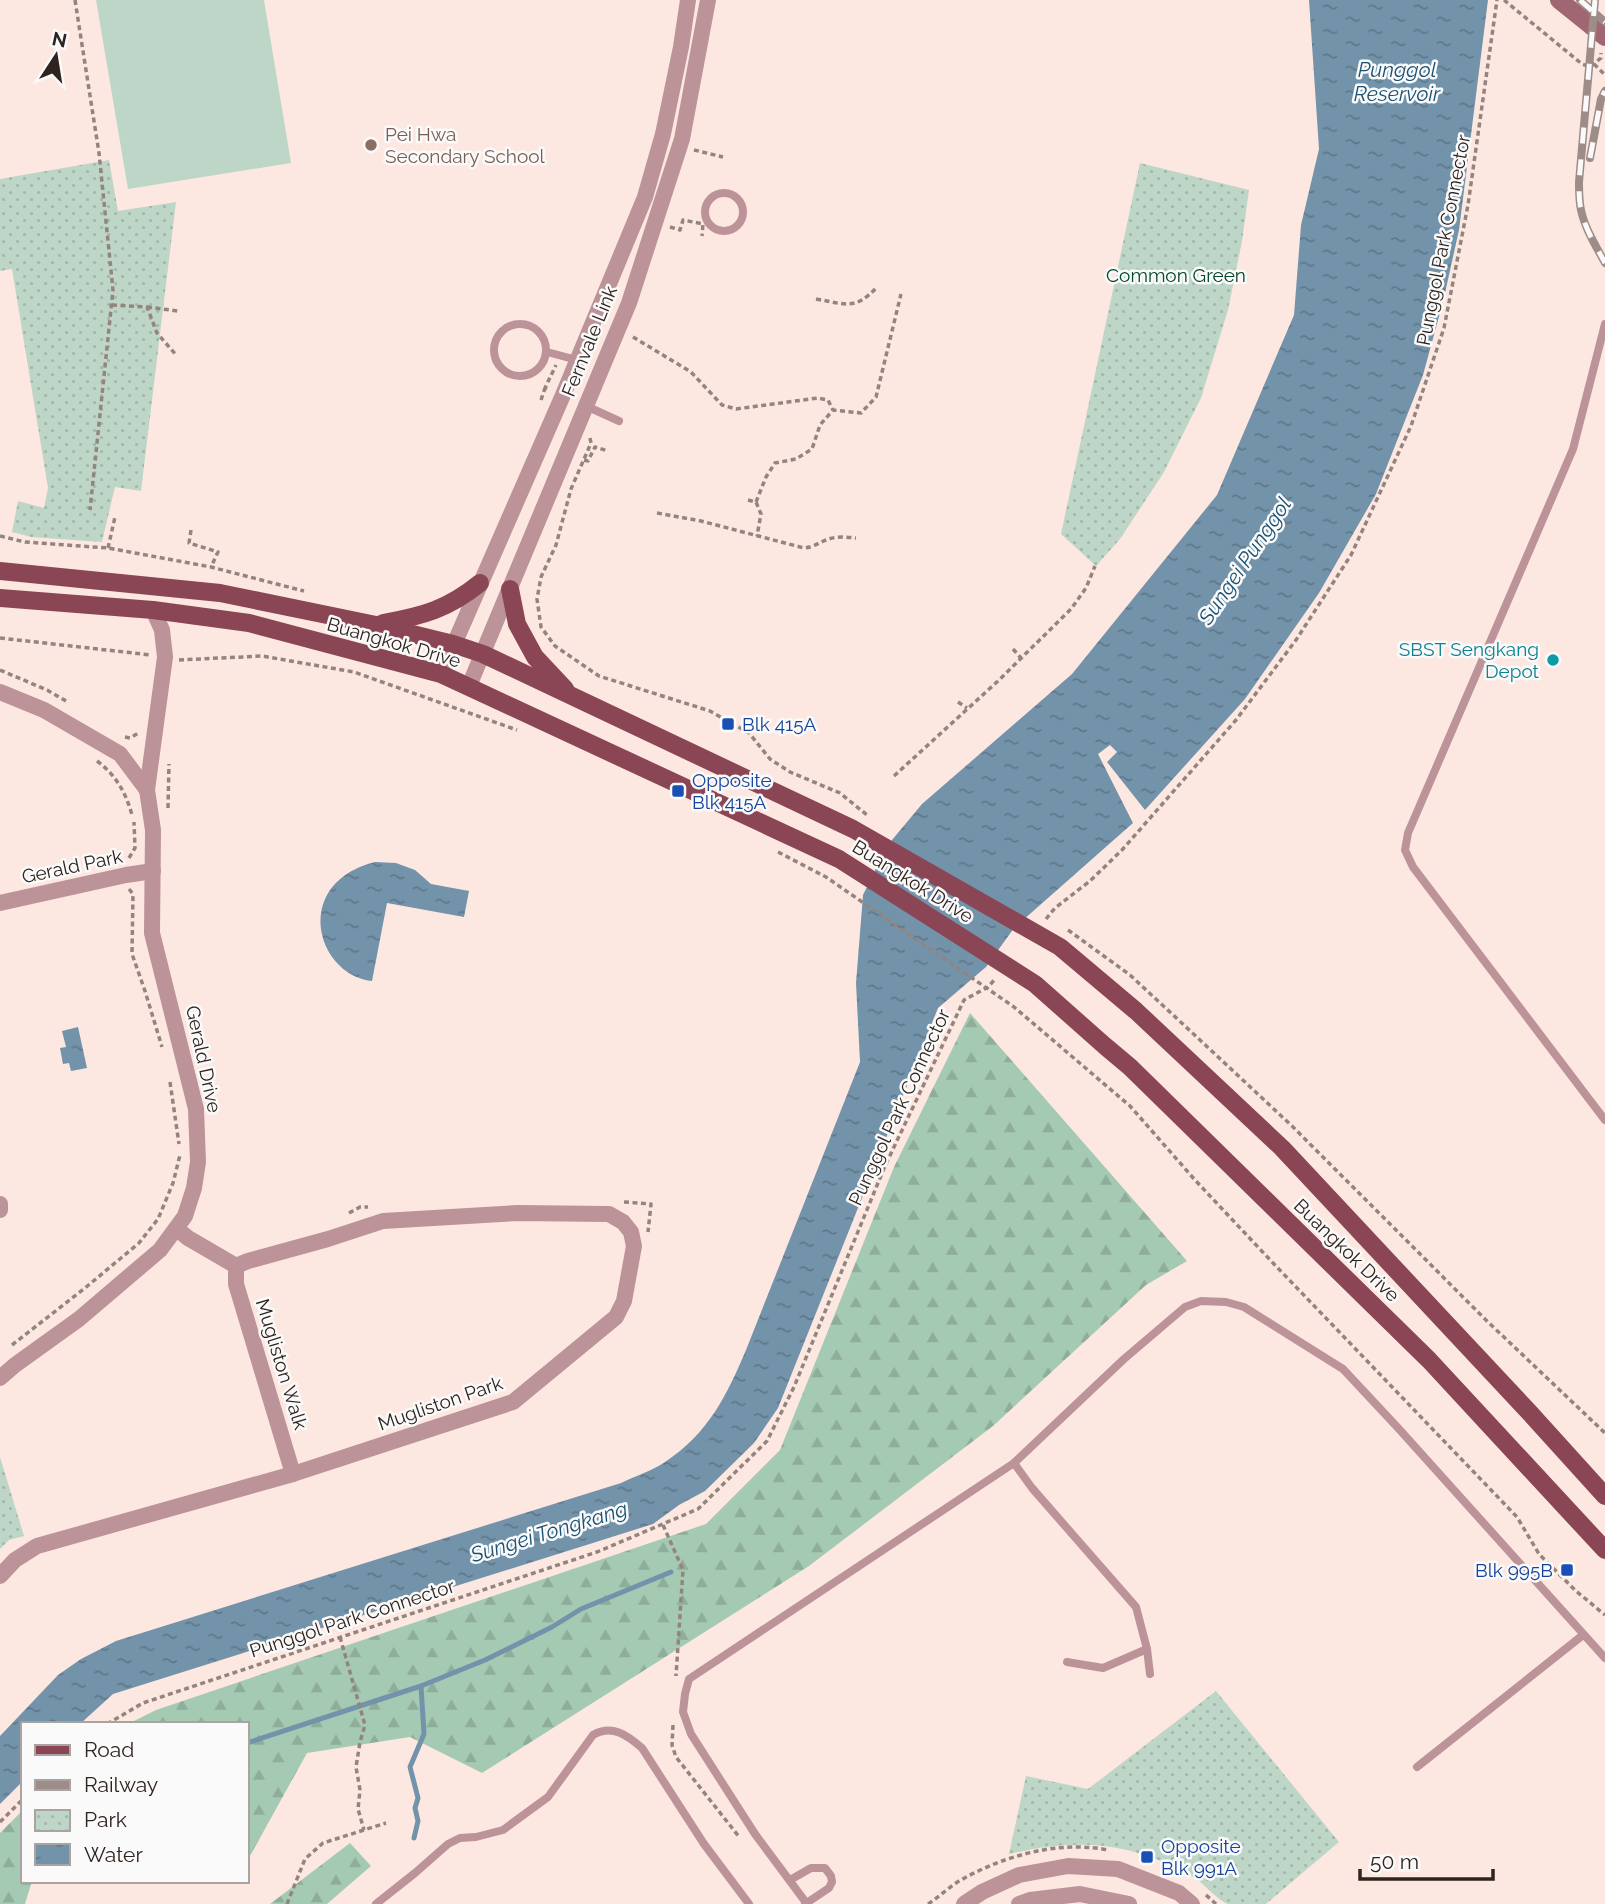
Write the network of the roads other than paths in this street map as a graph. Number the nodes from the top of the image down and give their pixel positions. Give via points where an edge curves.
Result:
1 (688, 0) edge
2 (708, 0) edge
3 (1559, 0) edge
4 (1603, 44) edge
5 (722, 193) joint
6 (1605, 324) edge
7 (547, 352) junction
8 (577, 360) junction
9 (593, 410) junction
10 (619, 421) dead end
11 (0, 571) edge
12 (480, 583) junction
13 (510, 589) junction
14 (0, 598) edge
15 (153, 610) junction
16 (376, 625) junction
17 (453, 644) junction
18 (483, 654) junction
19 (441, 674) junction
20 (469, 686) junction
21 (0, 692) edge
22 (573, 696) junction
23 (147, 790) junction
24 (153, 871) junction
25 (0, 903) edge
26 (1605, 1120) edge
27 (0, 1204) edge
28 (0, 1210) edge
29 (177, 1229) junction
30 (236, 1266) junction
31 (0, 1378) edge
32 (1014, 1463) junction
33 (293, 1474) junction
34 (1605, 1496) edge
35 (1605, 1550) edge
36 (0, 1576) edge
37 (1583, 1635) junction
38 (1147, 1649) junction
39 (1605, 1658) edge
40 (1066, 1662) dead end
41 (1150, 1674) dead end
42 (1417, 1767) dead end
43 (790, 1880) junction
44 (376, 1904) edge
45 (749, 1904) edge
46 (806, 1904) edge
47 (964, 1904) edge
48 (1019, 1904) edge
49 (1129, 1904) edge
50 (1192, 1904) edge

1 - 8 street, Fernvale Link via 649,184
2 - 9 street, Fernvale Link via 682,139
3 - 4 main road
5 - 5 lane via 732,194 743,209 737,227 727,231 709,224 705,215 713,196
6 - 26 lane via 1573,449 1408,833 1405,850 1413,867
7 - 7 lane via 542,366 530,375 516,376 502,370 494,347 500,331 519,323 540,331
7 - 8 lane
8 - 12 street, Fernvale Link
9 - 10 lane
9 - 13 street, Fernvale Link
11 - 16 main road, Buangkok Drive via 220,593
12 - 16 main road via 460,599 426,614
12 - 17 street, Fernvale Link
13 - 18 street, Fernvale Link
13 - 22 main road via 517,624 535,657
14 - 15 main road, Buangkok Drive
15 - 19 main road, Buangkok Drive via 249,623
15 - 23 street, Gerald Drive via 174,661
16 - 17 main road, Buangkok Drive
17 - 18 main road, Buangkok Drive
17 - 19 street, Fernvale Link
18 - 20 street, Fernvale Link
18 - 22 main road, Buangkok Drive
19 - 20 main road, Buangkok Drive
20 - 35 main road, Buangkok Drive via 839,859 1035,984 1130,1067 1429,1360
21 - 23 street, Gerald Drive via 44,710 120,754
22 - 34 main road, Buangkok Drive via 853,829 1060,947 1136,1011 1282,1148
23 - 24 street, Gerald Drive
24 - 25 street, Gerald Park
24 - 29 street, Gerald Drive via 152,933 197,1123 194,1188
27 - 28 street
29 - 30 street
29 - 31 street, Gerald Drive via 160,1250 79,1319
30 - 33 street, Mugliston Walk via 236,1284
30 - 33 street, Mugliston Park via 383,1221 517,1213 609,1214 631,1233 634,1246 624,1301 616,1317 513,1402
32 - 37 lane via 1185,1307 1202,1301 1244,1307 1343,1369
32 - 38 lane via 1136,1607
32 - 43 lane via 689,1679 683,1712 691,1734
33 - 36 street, Mugliston Park via 37,1546
37 - 39 lane
37 - 42 lane
38 - 40 lane via 1103,1668
38 - 41 lane
43 - 46 lane
43 - 46 lane via 811,1868 829,1872 830,1888
44 - 45 lane via 448,1844 503,1830 548,1797 593,1735 612,1730 642,1748
47 - 50 street via 1019,1875 1068,1866 1118,1868 1179,1893
48 - 49 street via 1080,1894

